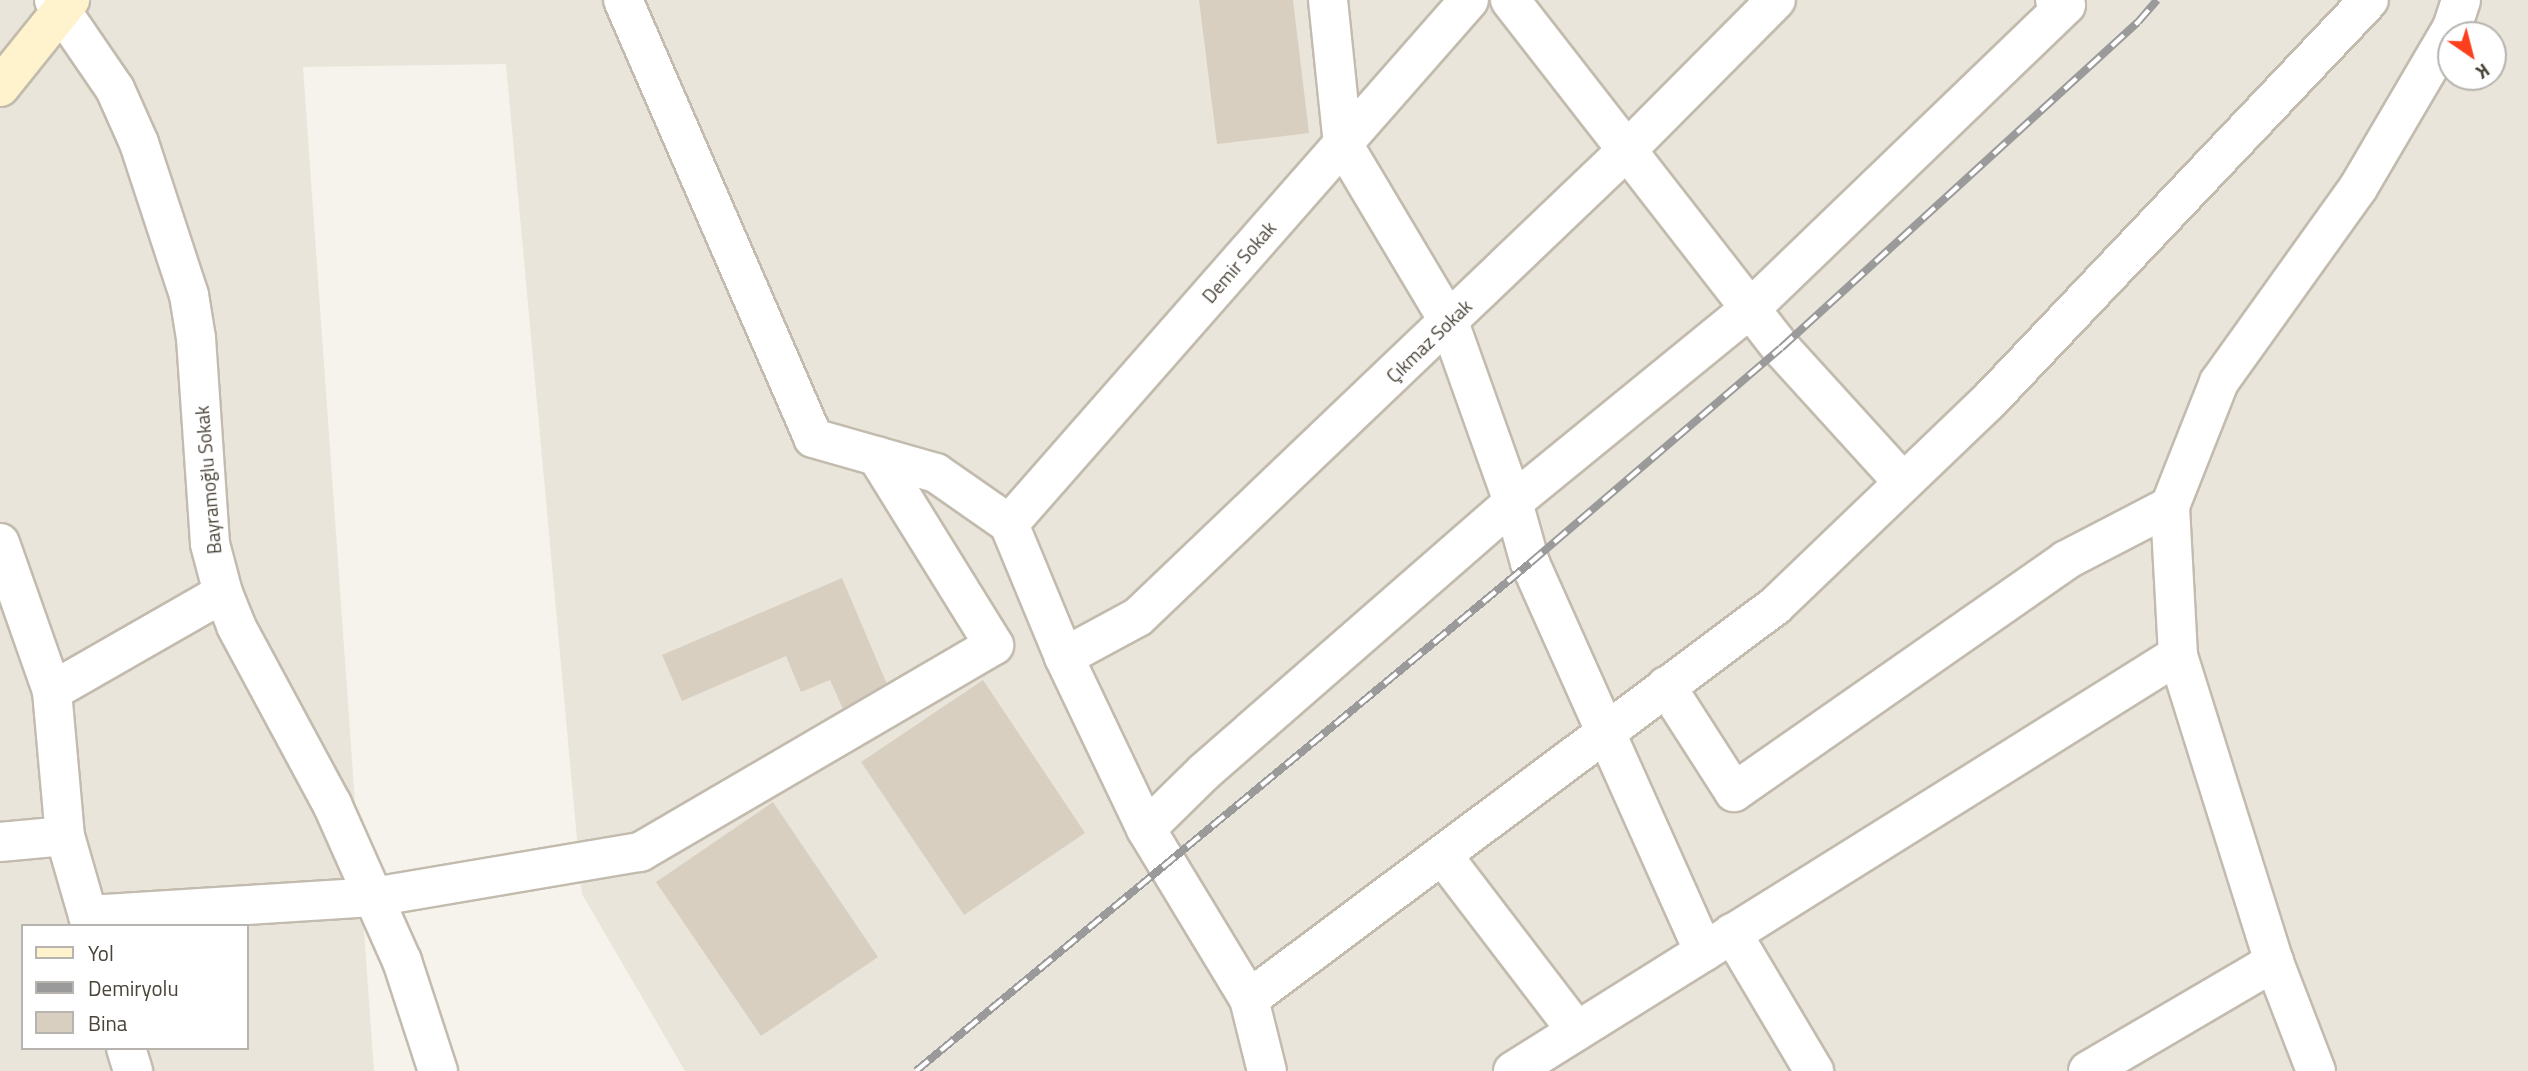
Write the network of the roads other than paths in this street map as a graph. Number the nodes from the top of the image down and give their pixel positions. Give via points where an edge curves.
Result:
1 (623, 0) edge
2 (1328, 0) edge
3 (1469, 0) edge
4 (1510, 0) edge
5 (1776, 0) edge
6 (2369, 0) edge
7 (2461, 0) edge
8 (61, 3) edge
9 (2061, 3) edge
10 (0, 87) edge
11 (1343, 144) junction
12 (1625, 152) junction
13 (1750, 309) junction
14 (1449, 322) junction
15 (877, 456) junction
16 (1902, 481) junction
17 (1513, 502) junction
18 (2170, 506) junction
19 (1009, 524) junction
20 (0, 543) edge
21 (223, 593) junction
22 (2178, 655) junction
23 (1064, 657) junction
24 (1666, 686) junction
25 (52, 691) junction
26 (1603, 732) junction
27 (1146, 829) junction
28 (65, 836) junction
29 (0, 842) edge
30 (1443, 856) junction
31 (373, 897) junction
32 (89, 920) edge
33 (1718, 942) junction
34 (2274, 962) junction
35 (1249, 999) junction
36 (1577, 1031) junction
37 (127, 1050) edge
38 (133, 1071) edge
39 (438, 1071) edge
40 (1267, 1071) edge
41 (1513, 1071) edge
42 (1814, 1071) edge
43 (2088, 1071) edge
44 (2316, 1071) edge

1 - 15 street via 813,438
2 - 11 street
3 - 11 street, Demir Sokak
4 - 12 street
5 - 12 street, Çıkmaz Sokak
6 - 16 street via 1989,401
7 - 18 street via 2452,29 2358,188 2219,382
8 - 10 main road
8 - 21 street, Bayramoğlu Sokak via 114,89 139,143 189,295 210,544
9 - 13 street
11 - 14 street
11 - 19 street, Demir Sokak
12 - 13 street
12 - 14 street, Çıkmaz Sokak
13 - 16 street
13 - 17 street
14 - 17 street
14 - 23 street, Çıkmaz Sokak via 1138,617
15 - 19 street via 936,473
15 - 31 street via 994,645 640,852
16 - 24 street via 1774,606
17 - 26 street via 1530,563
17 - 27 street via 1204,772
18 - 22 street
18 - 24 street via 2066,560 1734,792
19 - 23 street
20 - 25 street
21 - 25 street
21 - 31 street, Bayramoğlu Sokak via 236,626 332,804
22 - 33 street
22 - 34 street
23 - 27 street
24 - 26 street
25 - 28 street
26 - 30 street
26 - 33 street
27 - 35 street
28 - 29 street
28 - 32 street
30 - 35 street
30 - 36 street
31 - 32 street
31 - 39 street, Bayramoğlu Sokak via 402,961
33 - 36 street
33 - 42 street
34 - 43 street
34 - 44 street
35 - 40 street
36 - 41 street
37 - 38 street

